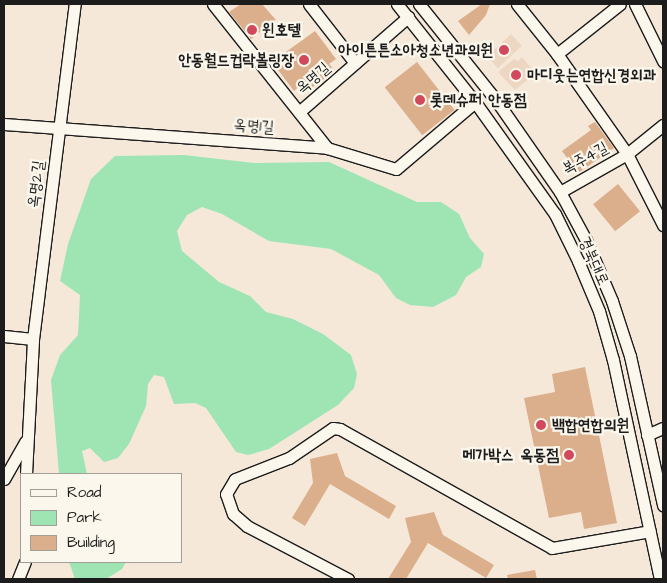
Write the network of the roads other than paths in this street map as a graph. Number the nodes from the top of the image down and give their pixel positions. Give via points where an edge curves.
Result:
1 (75, 4) edge
2 (213, 4) edge
3 (309, 4) edge
4 (397, 4) edge
5 (517, 4) edge
6 (620, 4) edge
7 (635, 4) edge
8 (422, 5) edge
9 (408, 17) junction
10 (557, 54) junction
11 (663, 61) edge
12 (355, 63) junction
13 (475, 102) junction
14 (299, 112) junction
15 (4, 124) edge
16 (663, 125) edge
17 (59, 128) junction
18 (328, 148) junction
19 (627, 154) junction
20 (560, 192) junction
21 (663, 225) edge
22 (4, 336) edge
23 (33, 339) junction
24 (663, 428) edge
25 (646, 435) junction
26 (25, 442) junction
27 (26, 473) edge
28 (4, 479) edge
29 (663, 505) edge
30 (650, 531) junction
31 (24, 563) edge
32 (18, 579) edge
33 (348, 579) edge
34 (660, 579) edge

1 - 17 street, 옥명2길
2 - 14 street, 옥명길
3 - 12 street
4 - 9 street, 경북대로
5 - 10 street
6 - 10 street
7 - 11 street
8 - 20 street, 경북대로 via 496,100
9 - 12 street, 옥명길
9 - 13 street, 경북대로
10 - 19 street
12 - 14 street, 옥명길
13 - 18 street, 옥명1길 via 396,169
13 - 30 street, 경북대로 via 554,214 599,312 613,360
14 - 18 street
15 - 17 street, 옥명1길
16 - 19 street, 복주4길
17 - 18 street, 옥명1길
17 - 23 street, 옥명2길
19 - 20 street, 복주4길
19 - 21 street, 복주4길
20 - 25 street, 경북대로 via 586,240 612,301 630,356
22 - 23 street
23 - 26 street, 옥명2길
24 - 25 street
25 - 29 street, 경북대로
26 - 27 street, 옥명2길
26 - 28 street
30 - 33 street via 552,548 340,428 333,428 289,458 235,479 226,494 233,514 247,526
30 - 34 street, 경북대로
31 - 32 street

